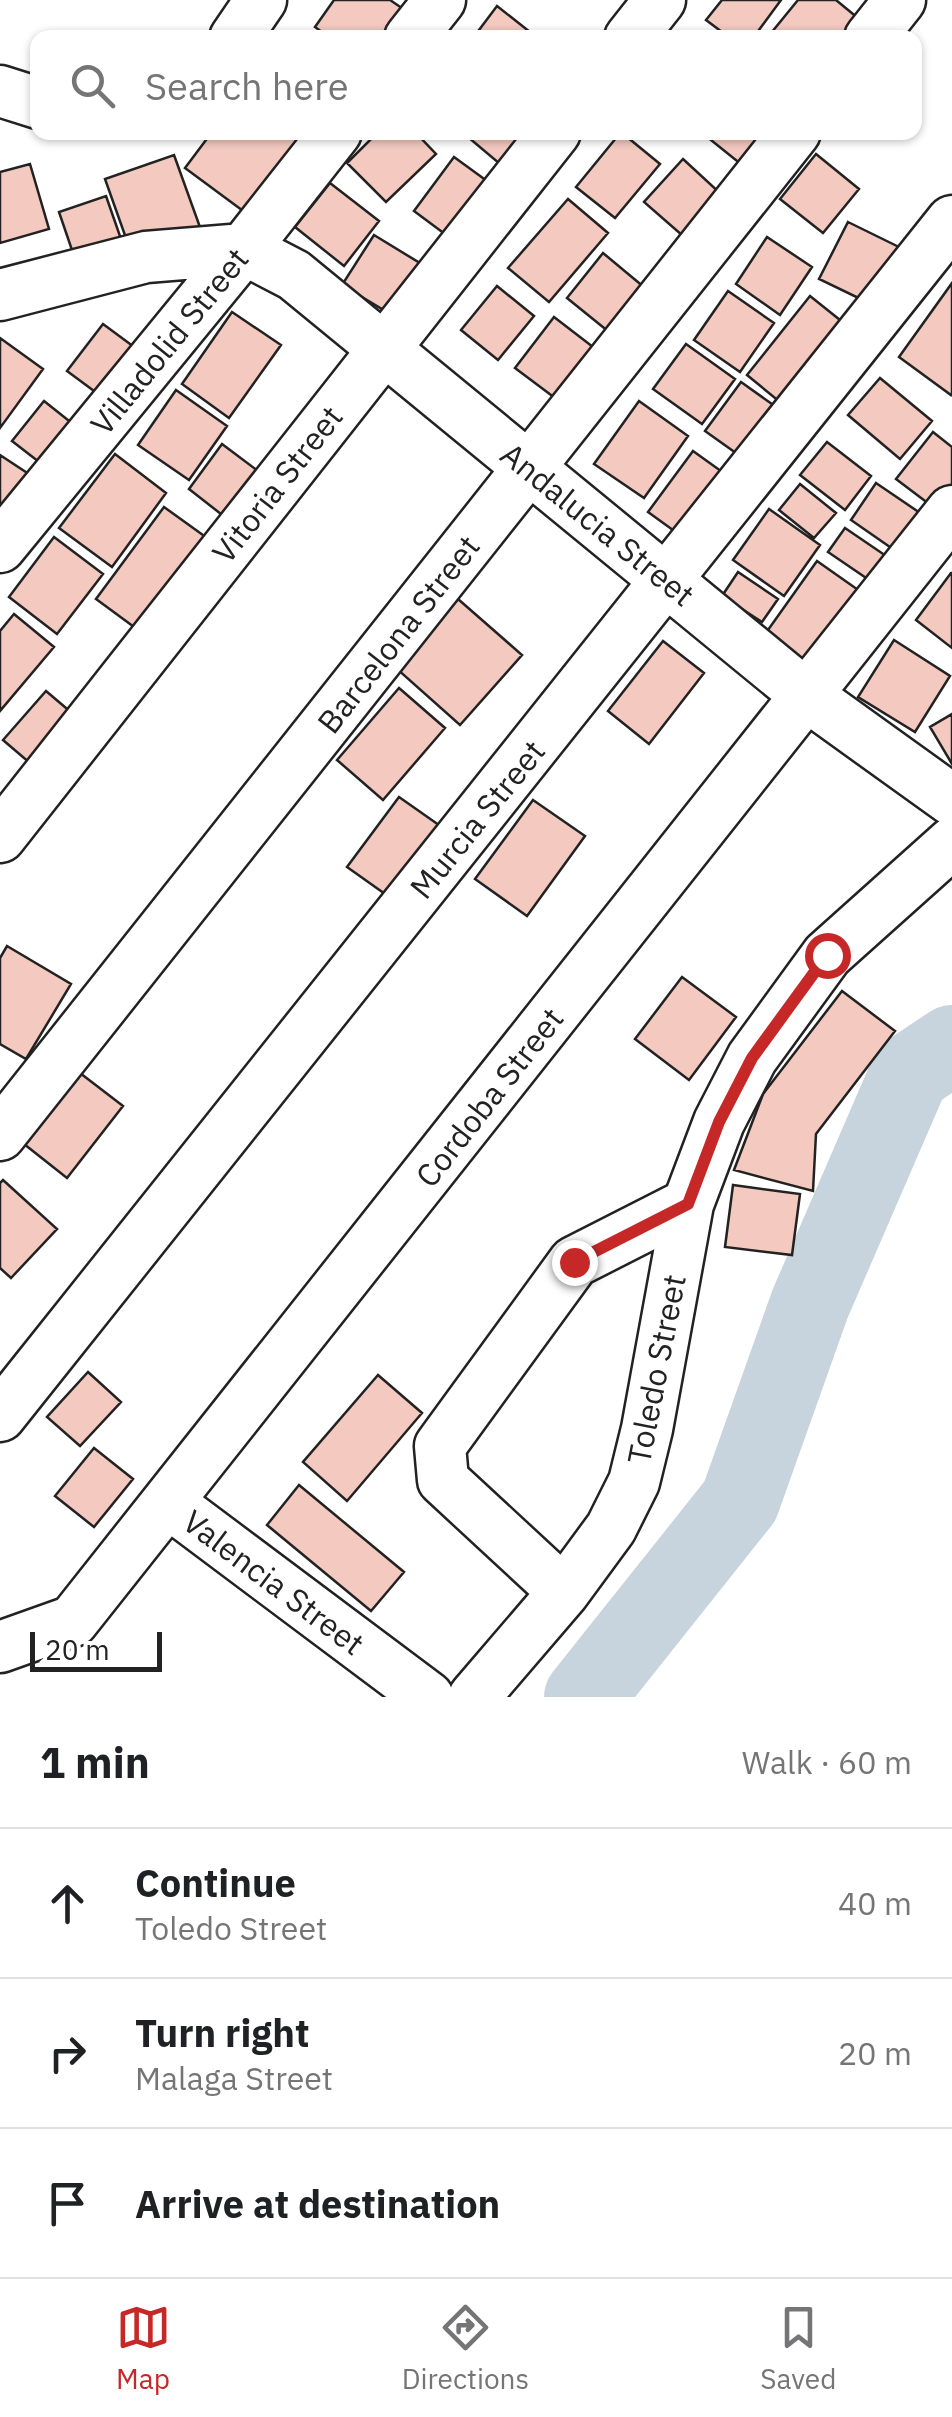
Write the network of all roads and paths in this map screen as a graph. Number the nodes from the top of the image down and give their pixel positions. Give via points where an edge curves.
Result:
1 (262, 0) edge
2 (440, 0) edge
3 (660, 0) edge
4 (900, 0) edge
5 (240, 30) edge
6 (416, 30) edge
7 (636, 30) edge
8 (876, 30) edge
9 (0, 91) edge
10 (30, 100) edge
11 (330, 140) edge
12 (548, 140) edge
13 (789, 140) edge
14 (952, 220) edge
15 (244, 250) junction
16 (0, 295) edge
17 (383, 348) junction
18 (530, 468) junction
19 (952, 511) edge
20 (0, 547) edge
21 (667, 581) junction
22 (806, 695) junction
23 (952, 800) edge
24 (0, 837) edge
25 (952, 843) edge
26 (0, 1135) edge
27 (688, 1204) junction
28 (0, 1416) edge
29 (169, 1504) junction
30 (564, 1592) junction
31 (0, 1647) edge
32 (428, 1697) edge
33 (474, 1697) edge

1 - 5 street
2 - 6 street
3 - 7 street
4 - 8 street
9 - 10 street
11 - 15 street, Villadolid Street
12 - 17 street, Vitoria Street
13 - 18 street, Barcelona Street
14 - 21 street, Murcia Street
15 - 16 street via 146,256
15 - 17 street, Andalucia Street via 294,275
15 - 20 street, Villadolid Street
17 - 18 street, Andalucia Street
17 - 24 street, Vitoria Street
18 - 21 street, Andalucia Street
18 - 26 street, Barcelona Street
19 - 22 street, Cordoba Street
21 - 22 street, Andalucia Street
21 - 28 street, Murcia Street
22 - 23 street, Andalucia Street
22 - 29 street, Cordoba Street
25 - 27 street, Toledo Street via 827,955 752,1058
27 - 30 street, Toledo Street via 634,1482 611,1528
27 - 30 street via 574,1262 440,1446 443,1480
29 - 31 street, Cordoba Street via 73,1622
29 - 32 street, Valencia Street
30 - 33 street, Toledo Street

